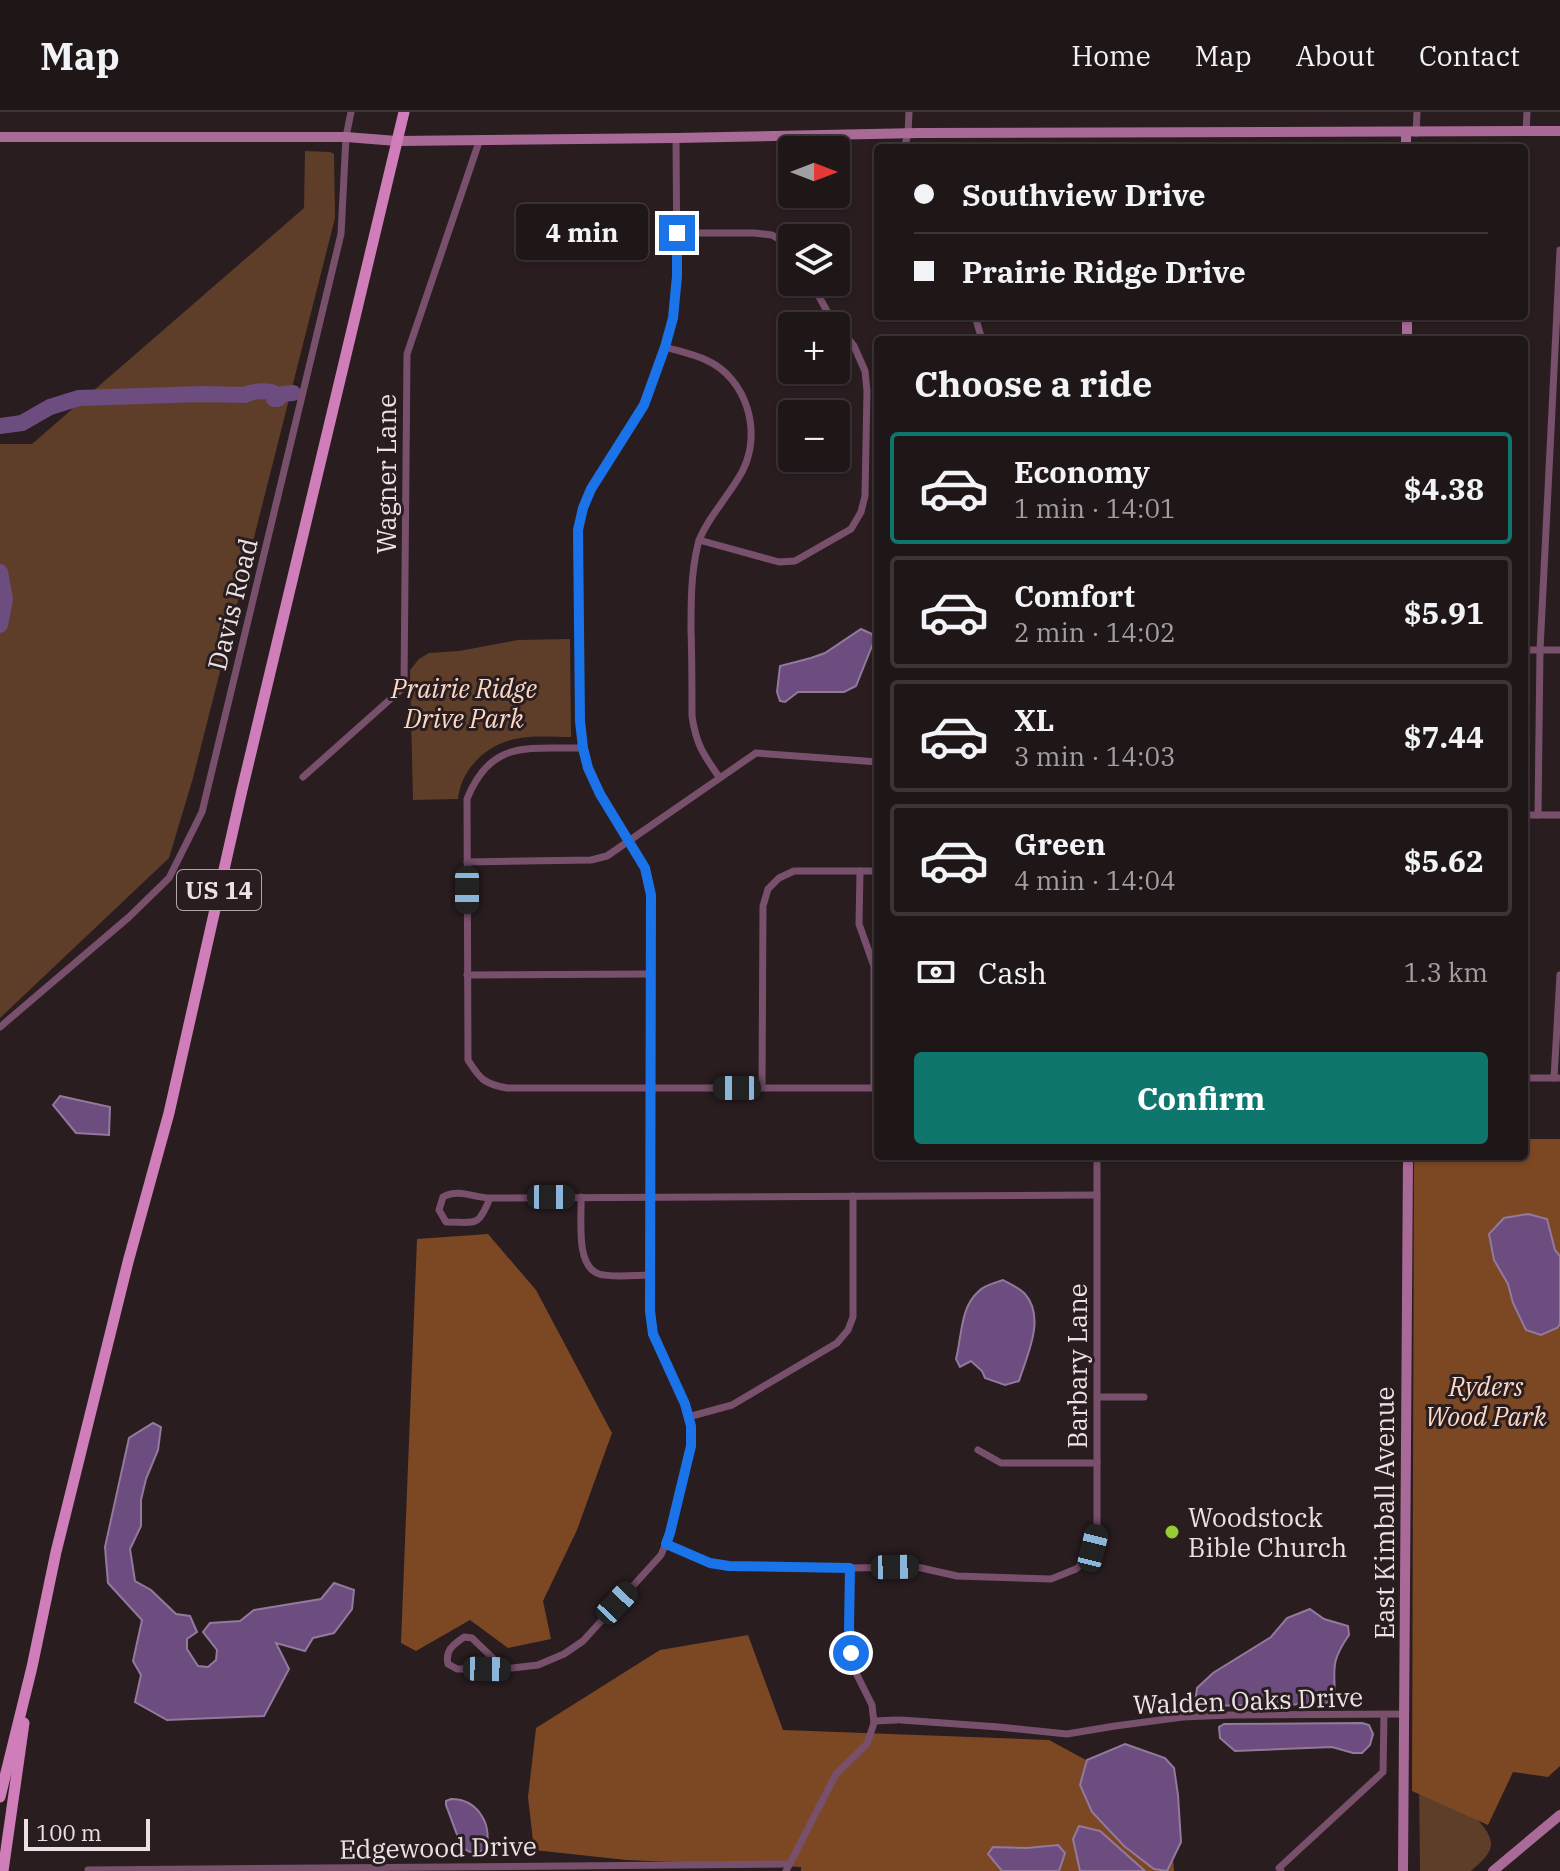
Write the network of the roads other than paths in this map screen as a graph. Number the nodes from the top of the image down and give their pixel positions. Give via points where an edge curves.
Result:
1 (351, 112) edge
2 (404, 112) edge
3 (909, 112) edge
4 (1417, 112) edge
5 (1527, 112) edge
6 (1560, 131) edge
7 (1526, 132) junction
8 (1411, 133) junction
9 (908, 134) junction
10 (0, 137) edge
11 (346, 137) junction
12 (676, 138) junction
13 (480, 139) junction
14 (397, 141) junction
15 (905, 144) edge
16 (1407, 144) edge
17 (677, 233) junction
18 (778, 239) edge
19 (1560, 250) edge
20 (1560, 261) edge
21 (819, 296) edge
22 (665, 347) junction
23 (699, 540) junction
24 (1528, 650) edge
25 (1540, 650) junction
26 (1560, 650) edge
27 (583, 748) junction
28 (874, 762) edge
29 (303, 777) dead end
30 (719, 777) junction
31 (1528, 815) edge
32 (1538, 815) junction
33 (1560, 815) edge
34 (629, 840) junction
35 (467, 862) junction
36 (860, 871) junction
37 (874, 871) edge
38 (874, 966) edge
39 (651, 974) junction
40 (467, 975) junction
41 (1560, 975) edge
42 (0, 1027) edge
43 (1528, 1078) edge
44 (1557, 1078) edge
45 (762, 1087) junction
46 (652, 1088) junction
47 (874, 1088) edge
48 (1097, 1160) edge
49 (1408, 1160) edge
50 (1097, 1195) junction
51 (651, 1196) junction
52 (853, 1196) junction
53 (581, 1197) junction
54 (490, 1198) junction
55 (651, 1275) junction
56 (1097, 1397) junction
57 (1144, 1397) dead end
58 (688, 1417) junction
59 (978, 1450) dead end
60 (1097, 1463) junction
61 (666, 1544) junction
62 (850, 1568) junction
63 (32, 1667) junction
64 (504, 1669) junction
65 (1405, 1714) junction
66 (1384, 1715) junction
67 (874, 1721) junction
68 (0, 1797) edge
69 (1560, 1815) edge
70 (787, 1868) edge
71 (88, 1870) edge
72 (3, 1871) edge
73 (1281, 1871) edge
74 (1403, 1871) edge
75 (1493, 1871) edge

1 - 11 street, Davis Road
2 - 14 main road, US 14
3 - 9 street
4 - 8 street
5 - 7 street
6 - 7 street
7 - 8 street
8 - 9 street
8 - 16 street
9 - 12 street
9 - 15 street
10 - 11 street
11 - 14 street
11 - 42 street, Davis Road via 341,234 202,812 169,878
12 - 13 street
12 - 17 street
13 - 14 street
13 - 29 street, Wagner Lane via 407,354 404,687
14 - 63 main road, US 14 via 169,1113 56,1552
17 - 18 street via 754,233
17 - 22 street via 673,318
19 - 20 street
20 - 25 street
21 - 23 street via 865,371 861,512 851,529 795,561 779,562
22 - 23 street via 707,360 724,372 750,419 751,444 743,469
22 - 27 street via 644,405 591,489 578,530
23 - 30 street via 691,577 692,716 700,750
24 - 25 street
25 - 26 street
25 - 32 street
27 - 34 street via 600,794
27 - 35 street via 522,749 502,754 485,767 467,799
28 - 30 street via 756,753
30 - 34 street
31 - 32 street
32 - 33 street
34 - 35 street via 591,860
34 - 39 street via 645,868 651,895
35 - 40 street
36 - 37 street
36 - 38 street via 859,924
36 - 45 street via 794,871 768,889 763,906
39 - 40 street
39 - 46 street
40 - 46 street via 468,1060 479,1078 492,1086
41 - 44 street
43 - 44 street
45 - 46 street
45 - 47 street
46 - 51 street
48 - 50 street, Barbary Lane
49 - 65 street, East Kimball Avenue
50 - 52 street
50 - 56 street, Barbary Lane
51 - 52 street
51 - 53 street
51 - 55 street
52 - 58 street via 853,1317 848,1330 837,1343 732,1405
53 - 54 street
53 - 55 street via 582,1250 591,1270
54 - 54 street via 449,1194 439,1210 446,1222 475,1222
55 - 58 street via 653,1334
56 - 57 street
56 - 60 street, Barbary Lane
58 - 61 street via 691,1446
59 - 60 street via 1001,1463
60 - 62 street, Barbary Lane via 1097,1532 1087,1559 1076,1569 1051,1579 957,1576 917,1567
61 - 62 street via 729,1566
61 - 64 street via 583,1641 538,1665
62 - 67 street via 851,1653
63 - 68 main road, US 14
63 - 72 main road, US 14
64 - 64 street via 457,1669 446,1656 464,1637 472,1638
65 - 66 street, Walden Oaks Drive
65 - 74 street, East Kimball Avenue
66 - 67 street, Walden Oaks Drive via 1183,1717 1067,1734
66 - 73 street via 1383,1772
67 - 70 street via 867,1744 836,1774
69 - 75 street
70 - 71 street, Edgewood Drive

